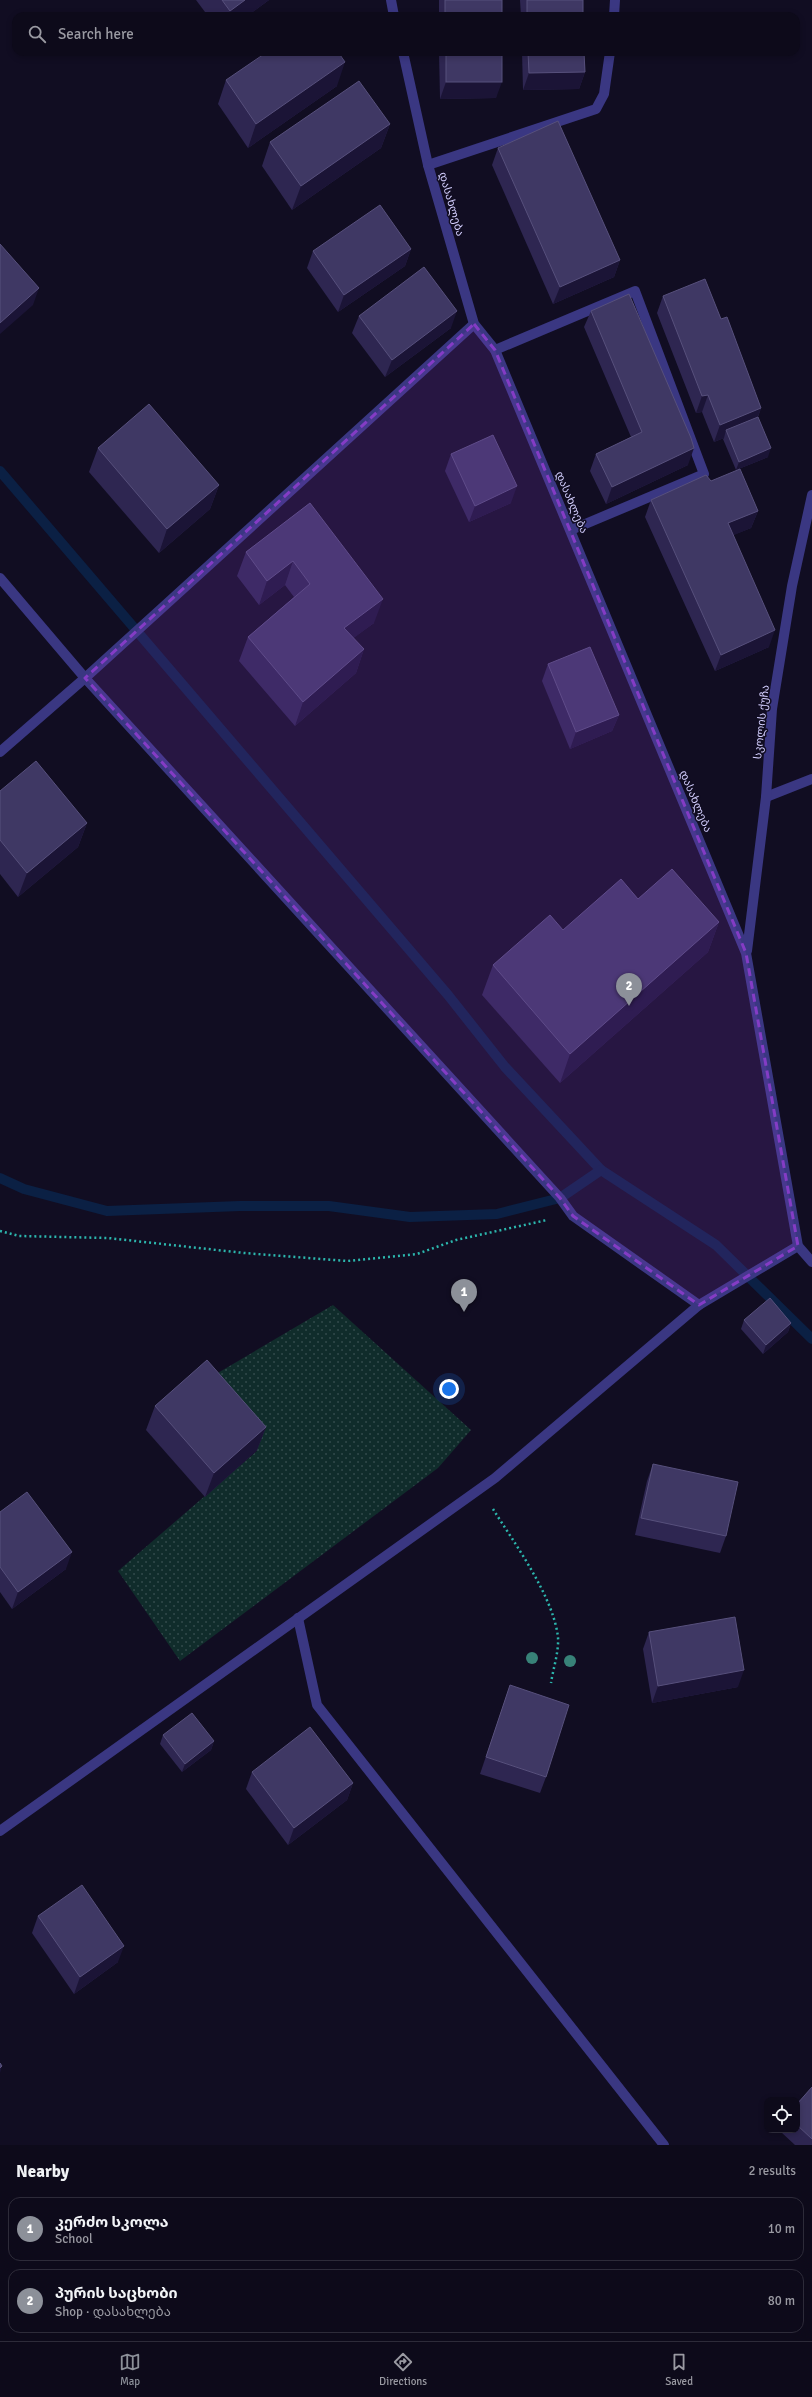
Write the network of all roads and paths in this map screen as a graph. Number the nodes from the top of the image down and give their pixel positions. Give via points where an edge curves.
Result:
1 (391, 0) edge
2 (615, 0) edge
3 (393, 12) edge
4 (614, 12) edge
5 (403, 56) edge
6 (609, 56) edge
7 (428, 165) junction
8 (474, 324) junction
9 (495, 350) junction
10 (812, 495) edge
11 (571, 530) junction
12 (0, 578) edge
13 (85, 678) junction
14 (0, 752) edge
15 (812, 779) edge
16 (766, 797) junction
17 (746, 953) junction
18 (573, 1216) junction
19 (0, 1231) edge
20 (798, 1246) junction
21 (812, 1262) edge
22 (699, 1305) junction
23 (480, 1488) junction
24 (298, 1618) junction
25 (551, 1683) dead end
26 (0, 1831) edge
27 (664, 2145) edge

1 - 3 street
2 - 4 street
5 - 7 street, დასახლება
6 - 7 street via 604,94 596,109
7 - 8 street, დასახლება
8 - 9 street, დასახლება
8 - 13 street
9 - 11 street, დასახლება
9 - 11 street via 635,291 704,474
10 - 16 street, სკოლის ქუჩა via 792,586 772,709
11 - 17 street, დასახლება
12 - 13 street
13 - 14 street
13 - 18 street via 560,1198
15 - 16 street
16 - 17 street, სკოლის ქუჩა
17 - 20 street
18 - 19 path via 456,1240 417,1254 347,1261 108,1238 19,1236
18 - 22 street
20 - 21 street
20 - 22 street
22 - 23 street
23 - 24 street
23 - 25 path via 534,1574 551,1615 558,1638
24 - 26 street
24 - 27 street via 317,1705

